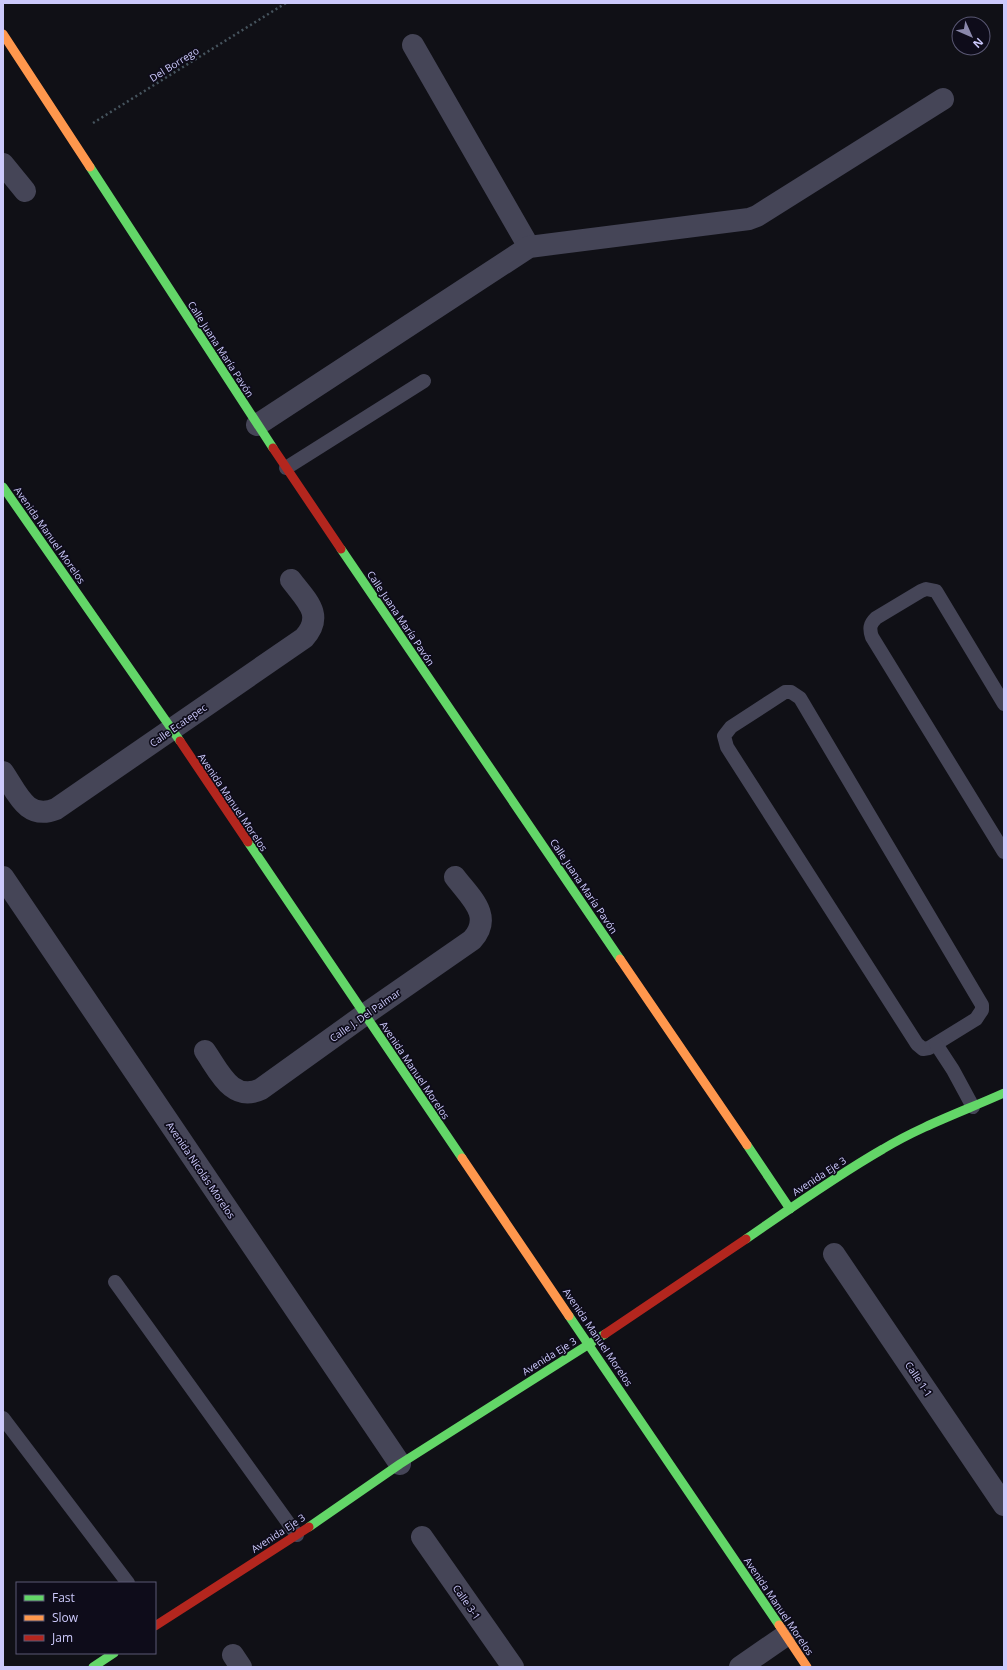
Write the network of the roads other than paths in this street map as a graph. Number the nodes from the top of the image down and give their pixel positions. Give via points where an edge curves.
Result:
1 (3, 34) edge
2 (413, 45) dead end
3 (943, 99) dead end
4 (3, 164) edge
5 (25, 191) dead end
6 (529, 247) junction
7 (424, 381) dead end
8 (257, 425) junction
9 (286, 468) junction
10 (3, 486) edge
11 (290, 580) dead end
12 (1004, 704) edge
13 (172, 730) junction
14 (3, 772) edge
15 (1004, 852) edge
16 (3, 877) edge
17 (455, 877) dead end
18 (364, 1014) junction
19 (936, 1044) junction
20 (205, 1051) dead end
21 (1004, 1093) edge
22 (973, 1107) junction
23 (790, 1209) junction
24 (834, 1254) dead end
25 (115, 1282) dead end
26 (589, 1344) junction
27 (3, 1418) edge
28 (400, 1464) junction
29 (1004, 1505) edge
30 (297, 1535) junction
31 (422, 1537) dead end
32 (127, 1582) edge
33 (156, 1623) edge
34 (786, 1636) junction
35 (112, 1654) edge
36 (93, 1667) edge
37 (512, 1667) edge
38 (740, 1667) edge
39 (807, 1667) edge

1 - 8 street, Calle Juana María Pavón
2 - 6 street
3 - 6 street via 749,219
4 - 5 street
6 - 8 street
7 - 9 lane
8 - 9 street, Calle Juana María Pavón
9 - 23 street, Calle Juana María Pavón
10 - 13 street, Avenida Manuel Morelos
11 - 13 street, Calle Ecatepec via 313,613 314,622 310,631 304,638
12 - 15 lane via 936,591 921,591 872,622 872,637
13 - 14 street, Calle Ecatepec via 56,809 47,812 38,812 23,803
13 - 18 street, Avenida Manuel Morelos
16 - 28 street, Avenida Nicolás Morelos
17 - 18 street, Calle J. Del Palmar via 482,916 482,925 478,933 472,940
18 - 20 street, Calle J. Del Palmar via 252,1093 243,1093 231,1087
18 - 26 street, Avenida Manuel Morelos
19 - 19 lane via 976,1019 982,1010 980,1000 800,698 791,692 785,692 731,727 724,736 726,746 917,1044 925,1049
19 - 22 lane
21 - 22 street, Avenida Eje 3
22 - 23 street, Avenida Eje 3 via 948,1116 884,1148
23 - 26 street, Avenida Eje 3
24 - 29 street, Calle 1-1
25 - 30 lane
26 - 28 street, Avenida Eje 3
26 - 34 street, Avenida Manuel Morelos
27 - 32 lane
28 - 30 street, Avenida Eje 3
30 - 33 street, Avenida Eje 3
31 - 37 street, Calle 3-1
34 - 38 street
34 - 39 street, Avenida Manuel Morelos
35 - 36 street

